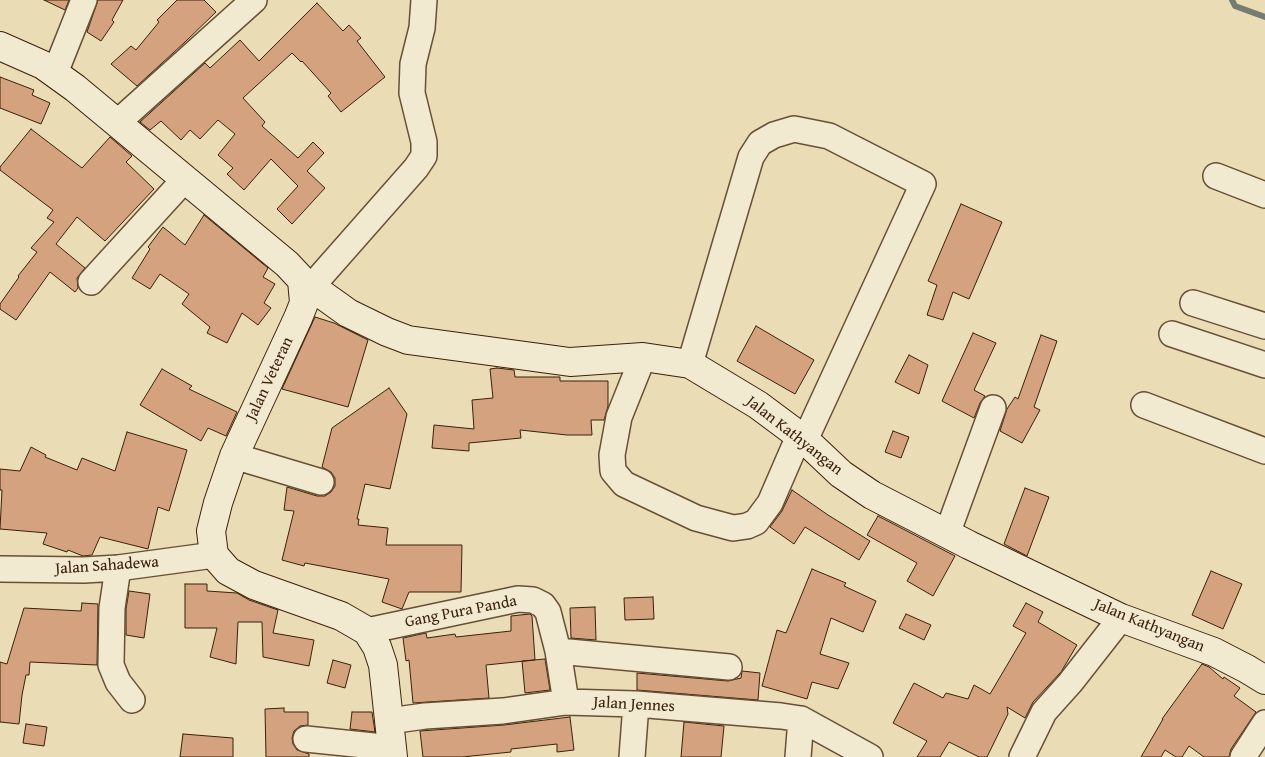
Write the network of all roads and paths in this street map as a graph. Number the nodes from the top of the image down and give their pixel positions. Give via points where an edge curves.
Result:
1 (84, 0) edge
2 (254, 0) edge
3 (424, 0) edge
4 (0, 46) edge
5 (55, 73) junction
6 (118, 122) junction
7 (1216, 176) dead end
8 (185, 179) junction
9 (1265, 195) edge
10 (92, 282) dead end
11 (307, 283) junction
12 (1193, 303) dead end
13 (1265, 326) edge
14 (1172, 334) dead end
15 (642, 357) junction
16 (690, 364) junction
17 (1265, 365) edge
18 (1144, 405) dead end
19 (994, 408) dead end
20 (802, 438) junction
21 (1265, 451) edge
22 (234, 456) junction
23 (321, 482) dead end
24 (947, 534) junction
25 (214, 555) junction
26 (118, 568) junction
27 (0, 570) edge
28 (1121, 618) junction
29 (367, 631) junction
30 (558, 651) junction
31 (729, 667) dead end
32 (1265, 680) edge
33 (132, 700) dead end
34 (566, 702) junction
35 (636, 704) junction
36 (801, 719) junction
37 (389, 720) junction
38 (1265, 723) edge
39 (306, 739) dead end
40 (393, 752) edge
41 (632, 757) edge
42 (798, 757) edge
43 (870, 757) edge
44 (1022, 757) edge
45 (1242, 757) edge

1 - 5 street
2 - 6 street
3 - 11 street via 422,28 413,64 412,93 424,142 424,156
4 - 5 street
5 - 6 street
6 - 8 street
7 - 9 street
8 - 10 street
8 - 11 street
11 - 15 street, Jalan Kathyangan via 348,313 408,340 570,362
11 - 22 street, Jalan Veteran via 298,318
12 - 13 street
14 - 17 street
15 - 16 street, Jalan Kathyangan
15 - 20 street via 619,416 612,454 613,471 624,484 696,518 733,528 748,526 756,522 770,503
16 - 20 street, Jalan Kathyangan via 736,391
16 - 20 street via 751,157 760,143 794,129 829,136 923,184
18 - 21 street
19 - 24 street
20 - 24 street, Jalan Kathyangan via 841,474 863,489
22 - 23 street
22 - 25 street, Jalan Veteran via 211,531
24 - 28 street, Jalan Kathyangan
25 - 26 street, Jalan Sahadewa
25 - 29 street via 228,571 254,586 341,616
26 - 27 street, Jalan Sahadewa
26 - 33 street via 112,608 111,664 118,682
28 - 32 street, Jalan Kathyangan via 1214,652
28 - 44 street via 1044,712
29 - 30 street, Gang Pura Panda via 518,599 533,600 548,612
29 - 37 street via 383,666
30 - 31 street
30 - 34 street, Gang Pura Panda
34 - 35 street, Jalan Jennes
34 - 37 street, Jalan Jennes via 503,712
35 - 36 street, Jalan Jennes
35 - 41 street
36 - 42 street
36 - 43 street, Jalan Jennes
37 - 40 street
38 - 45 street
39 - 40 street

